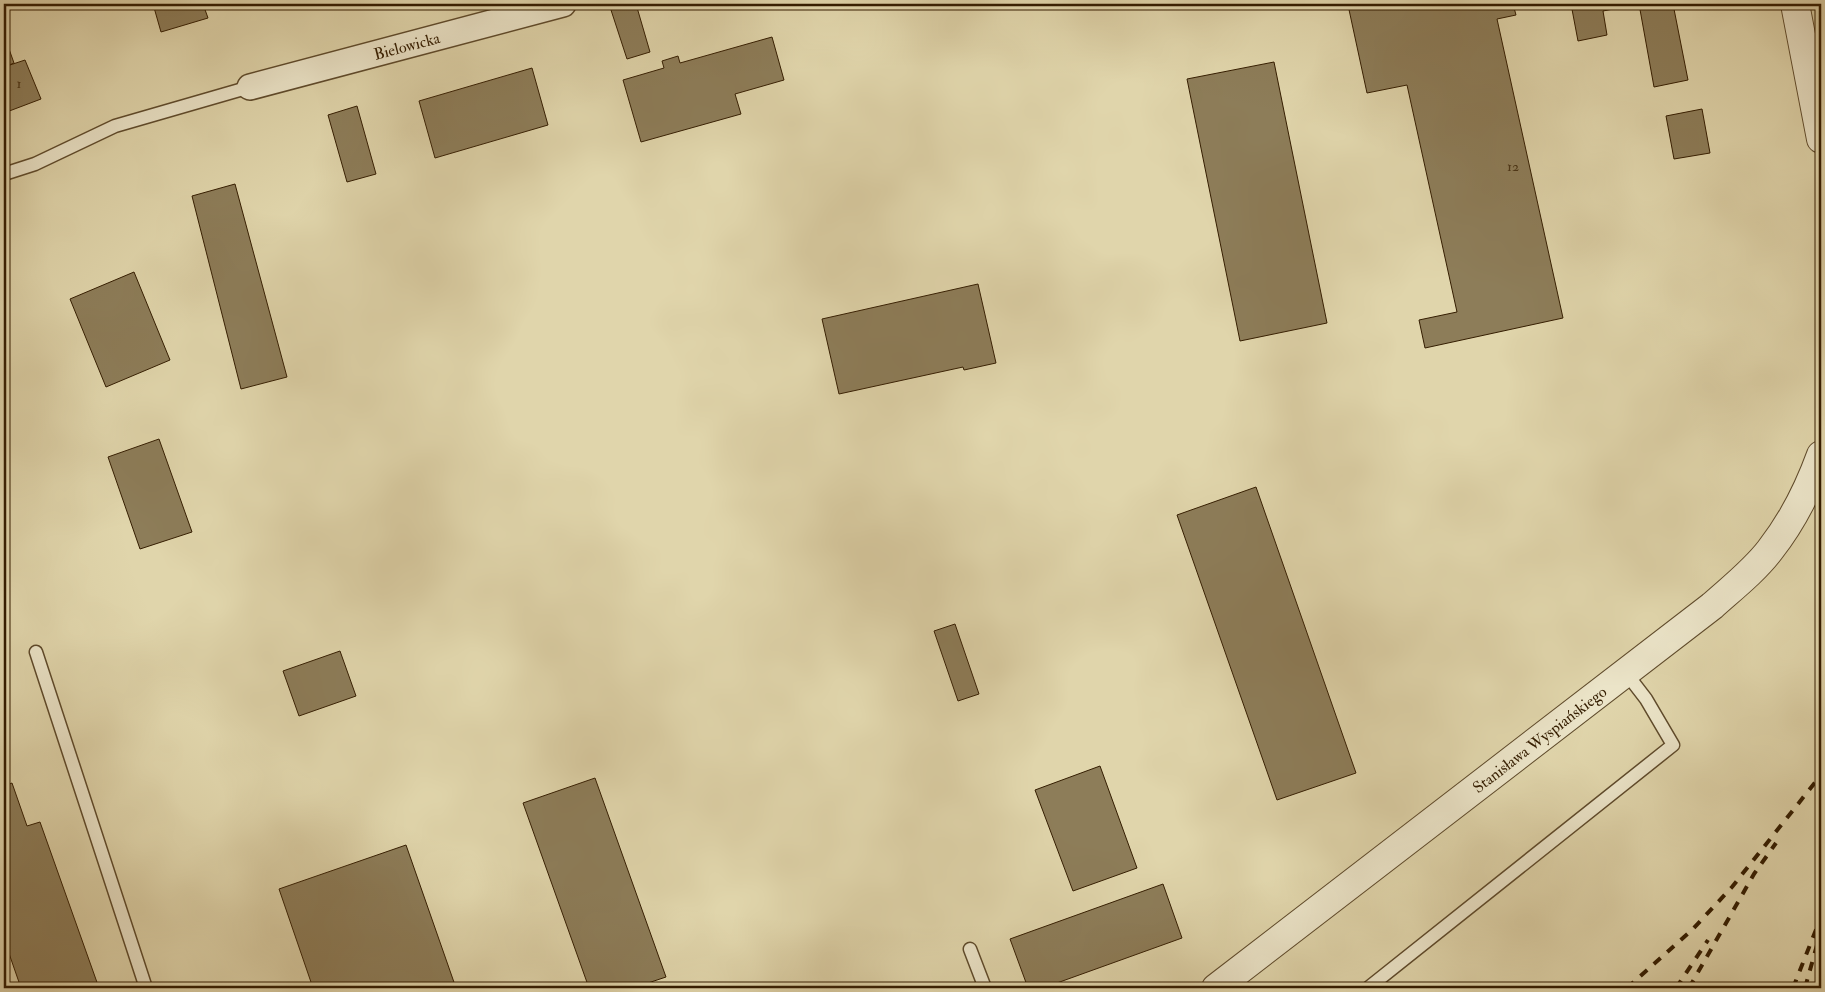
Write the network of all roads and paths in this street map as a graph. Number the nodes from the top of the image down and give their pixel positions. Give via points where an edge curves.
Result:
1 (563, 4) edge
2 (1795, 4) edge
3 (1814, 58) edge
4 (250, 87) joint
5 (1821, 139) edge
6 (4, 174) edge
7 (1821, 455) edge
8 (36, 652) dead end
9 (1626, 673) junction
10 (970, 949) dead end
11 (146, 988) edge
12 (985, 988) edge
13 (1216, 988) edge
14 (1368, 988) edge

1 - 4 street, Bielowicka
2 - 3 street
3 - 5 street
4 - 6 lane via 115,126 35,164
7 - 9 street, Stanisława Wyspiańskiego via 1812,478 1770,549 1727,593
8 - 11 lane
9 - 13 street, Stanisława Wyspiańskiego
9 - 14 lane via 1646,699 1673,746
10 - 12 lane

